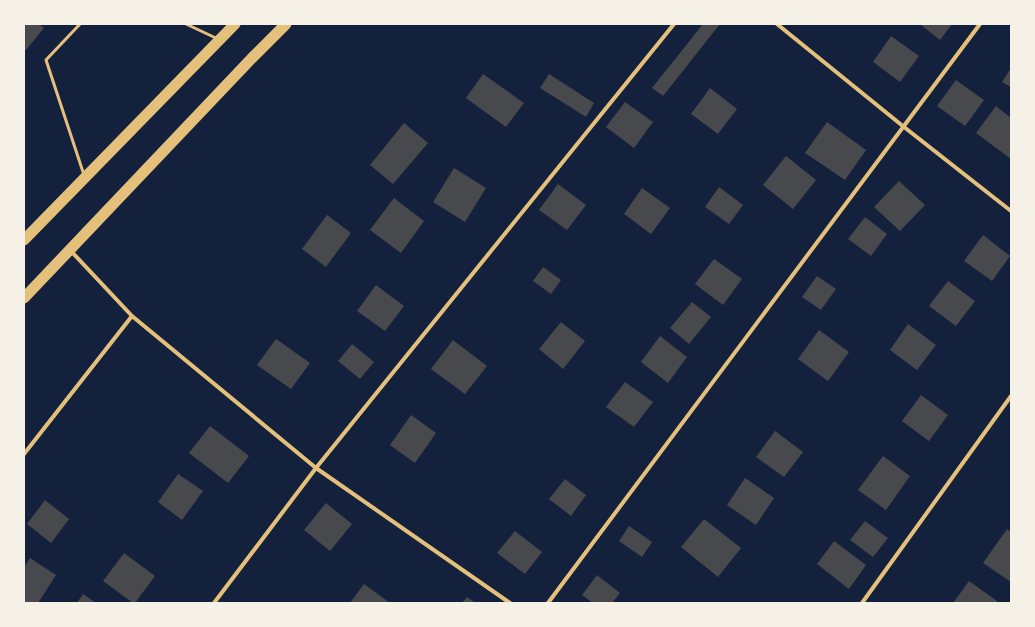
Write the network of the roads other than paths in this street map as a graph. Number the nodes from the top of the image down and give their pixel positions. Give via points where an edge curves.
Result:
1 (80, 24) edge
2 (186, 24) edge
3 (234, 24) edge
4 (286, 24) edge
5 (674, 24) edge
6 (777, 24) edge
7 (980, 24) edge
8 (219, 40) junction
9 (904, 127) junction
10 (85, 178) junction
11 (1011, 211) edge
12 (24, 240) edge
13 (70, 250) junction
14 (24, 298) edge
15 (132, 316) junction
16 (1011, 396) edge
17 (24, 454) edge
18 (316, 468) junction
19 (214, 603) edge
20 (510, 603) edge
21 (548, 603) edge
22 (862, 603) edge

1 - 10 lane via 46,60
2 - 8 lane
3 - 8 highway
4 - 13 highway
5 - 18 street
6 - 9 street
7 - 9 street
8 - 10 highway
9 - 11 street
9 - 21 street
10 - 12 highway
13 - 14 highway
13 - 15 street
15 - 17 street
15 - 18 street
16 - 22 street
18 - 19 street
18 - 20 street

